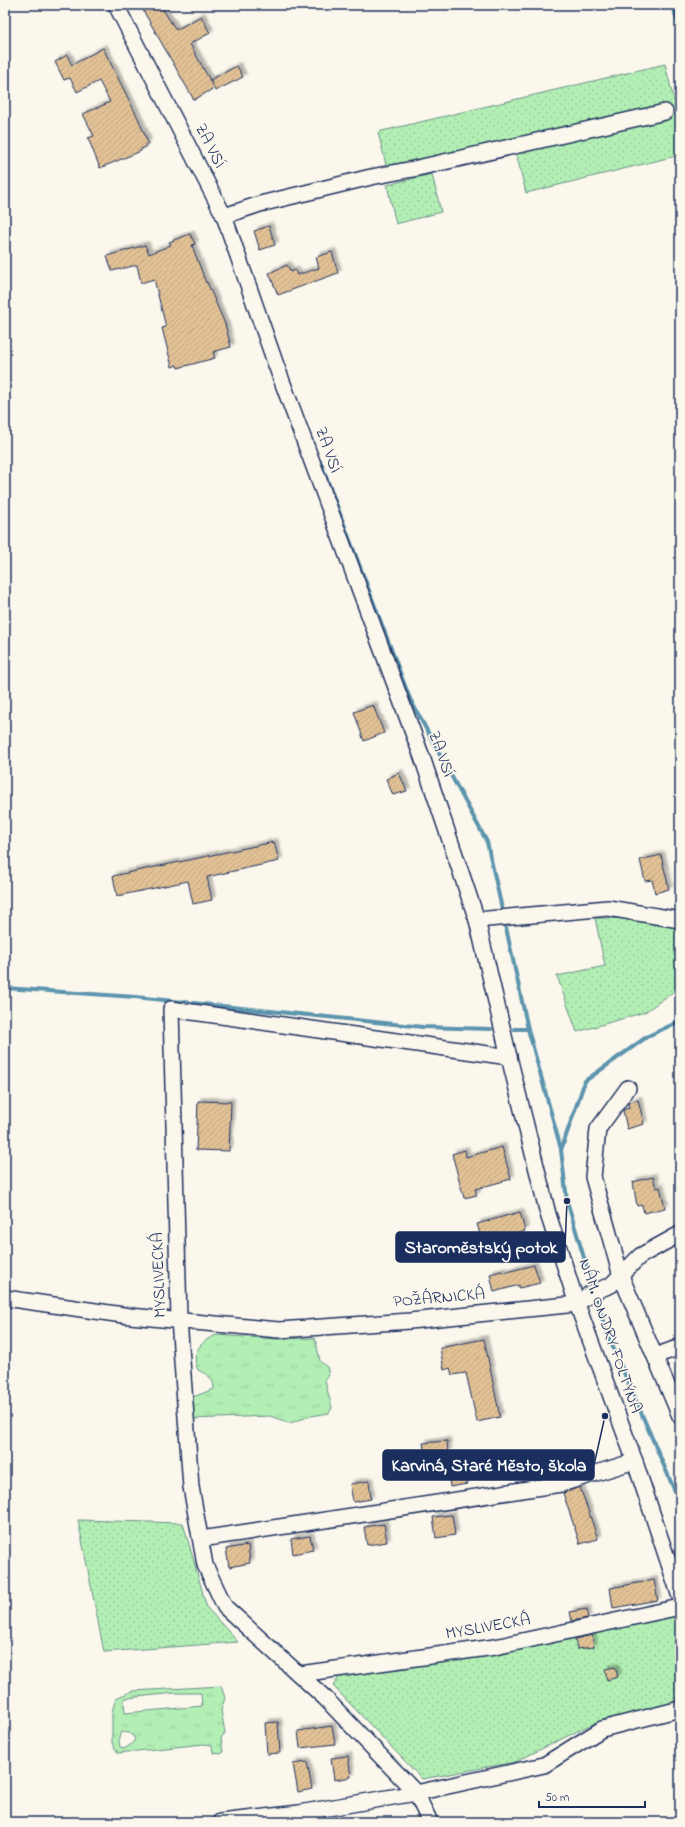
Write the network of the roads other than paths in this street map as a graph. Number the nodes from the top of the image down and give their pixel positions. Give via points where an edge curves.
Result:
1 (116, 5) edge
2 (665, 112) dead end
3 (224, 216) junction
4 (477, 920) junction
5 (680, 920) edge
6 (505, 1038) joint
7 (509, 1057) junction
8 (628, 1088) dead end
9 (680, 1234) edge
10 (621, 1276) junction
11 (5, 1298) edge
12 (577, 1304) junction
13 (179, 1319) junction
14 (680, 1347) edge
15 (655, 1356) junction
16 (680, 1416) edge
17 (635, 1462) junction
18 (201, 1539) junction
19 (680, 1597) edge
20 (680, 1607) edge
21 (300, 1674) junction
22 (680, 1709) edge
23 (416, 1793) junction
24 (220, 1822) edge
25 (430, 1822) edge

1 - 3 street, ZA VSÍ
2 - 3 street via 371,177 260,204
3 - 4 street, ZA VSÍ via 276,365 422,757
4 - 5 street via 608,908
4 - 6 street, ZA VSÍ
6 - 7 street, NÁM. ONDRY FOLTÝNA
7 - 12 street, NÁM. ONDRY FOLTÝNA via 548,1214
7 - 13 street, MYSLIVECKÁ via 171,1009
8 - 10 street, NÁM. ONDRY FOLTÝNA via 598,1129 593,1177
9 - 10 street via 640,1256
10 - 12 street
10 - 15 street, NÁM. ONDRY FOLTÝNA
11 - 13 street, POŽÁRNICKÁ via 130,1316
12 - 13 street, POŽÁRNICKÁ via 410,1321 279,1330
12 - 17 street, NÁM. ONDRY FOLTÝNA
13 - 18 street, MYSLIVECKÁ via 191,1487
14 - 15 street
15 - 16 street, NÁM. ONDRY FOLTÝNA
17 - 18 street via 561,1484
17 - 19 street, NÁM. ONDRY FOLTÝNA
18 - 21 street, MYSLIVECKÁ via 205,1565 225,1607
20 - 21 street, MYSLIVECKÁ via 495,1647
21 - 23 street, MYSLIVECKÁ
22 - 23 street via 602,1729 544,1765
23 - 24 street via 298,1814
23 - 25 street, MYSLIVECKÁ

